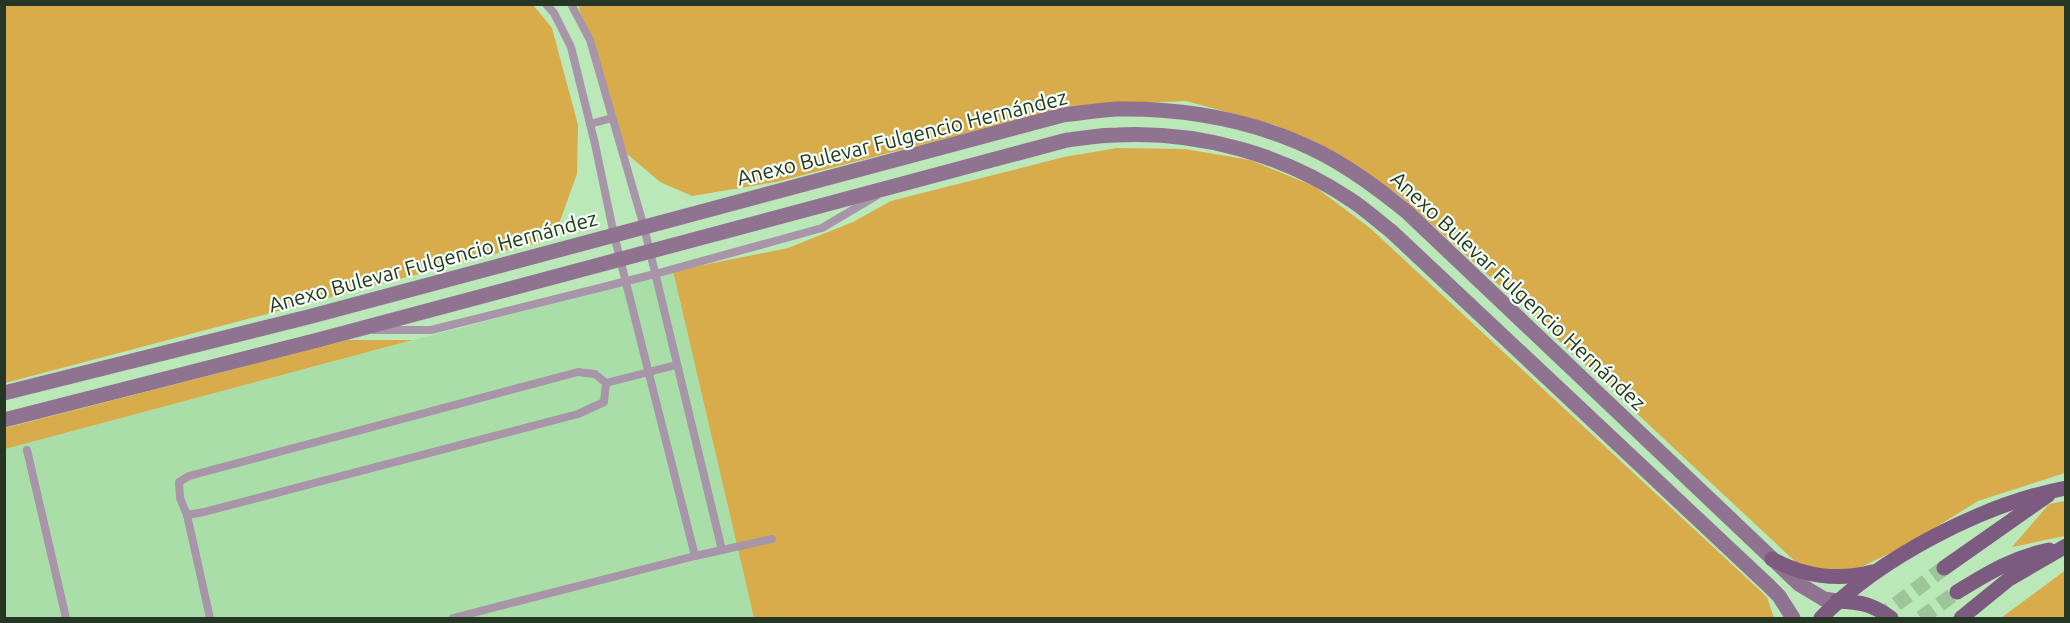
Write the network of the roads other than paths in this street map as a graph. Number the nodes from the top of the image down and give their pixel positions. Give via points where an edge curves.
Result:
1 (546, 4) edge
2 (571, 4) edge
3 (612, 118) junction
4 (590, 124) junction
5 (893, 186) junction
6 (644, 227) junction
7 (614, 235) junction
8 (650, 252) junction
9 (621, 260) junction
10 (655, 274) junction
11 (627, 282) junction
12 (358, 330) junction
13 (676, 365) junction
14 (650, 372) junction
15 (606, 383) junction
16 (4, 393) edge
17 (4, 420) edge
18 (27, 450) dead end
19 (2060, 489) edge
20 (187, 515) junction
21 (772, 539) dead end
22 (2066, 546) edge
23 (722, 550) junction
24 (695, 556) junction
25 (1772, 559) junction
26 (1944, 568) tunnel mouth
27 (1878, 570) junction
28 (1957, 592) tunnel mouth
29 (1837, 601) junction
30 (66, 618) edge
31 (210, 618) edge
32 (453, 618) edge
33 (1793, 618) edge
34 (1821, 618) edge
35 (1891, 618) edge
36 (1960, 618) edge

1 - 4 lane via 571,47
2 - 3 lane via 590,40
3 - 4 lane
3 - 6 lane
4 - 7 lane
5 - 8 main road, Anexo Bulevar Fulgencio Hernández
5 - 10 lane via 822,228
5 - 33 main road, Anexo Bulevar Fulgencio Hernández via 1067,140 1116,135 1166,135 1215,143 1263,156 1308,175 1351,200 1391,231 1769,586
6 - 7 main road, Anexo Bulevar Fulgencio Hernández
6 - 8 lane
6 - 25 main road, Anexo Bulevar Fulgencio Hernández via 1063,115 1115,109 1168,110 1220,118 1271,132 1320,152 1365,179 1407,212
7 - 9 lane
7 - 16 main road, Anexo Bulevar Fulgencio Hernández
8 - 9 main road, Anexo Bulevar Fulgencio Hernández
8 - 10 lane
9 - 11 lane
9 - 12 main road, Anexo Bulevar Fulgencio Hernández
10 - 11 lane
10 - 13 lane
11 - 12 lane via 431,330
11 - 14 lane
12 - 17 main road, Anexo Bulevar Fulgencio Hernández
13 - 14 lane
13 - 23 lane
14 - 15 lane
14 - 24 lane
15 - 20 lane via 604,402 578,414
15 - 20 lane via 595,374 578,372 189,476 179,482
18 - 30 lane
19 - 26 main road
19 - 27 main road via 2019,500 1958,525
20 - 31 lane
21 - 23 lane
22 - 28 main road via 1998,567
22 - 36 main road via 2009,579
23 - 24 lane
24 - 32 lane
25 - 27 main road via 1824,576
25 - 29 main road, Anexo Bulevar Fulgencio Hernández via 1807,589
27 - 29 main road
29 - 34 main road
29 - 35 main road via 1878,608

